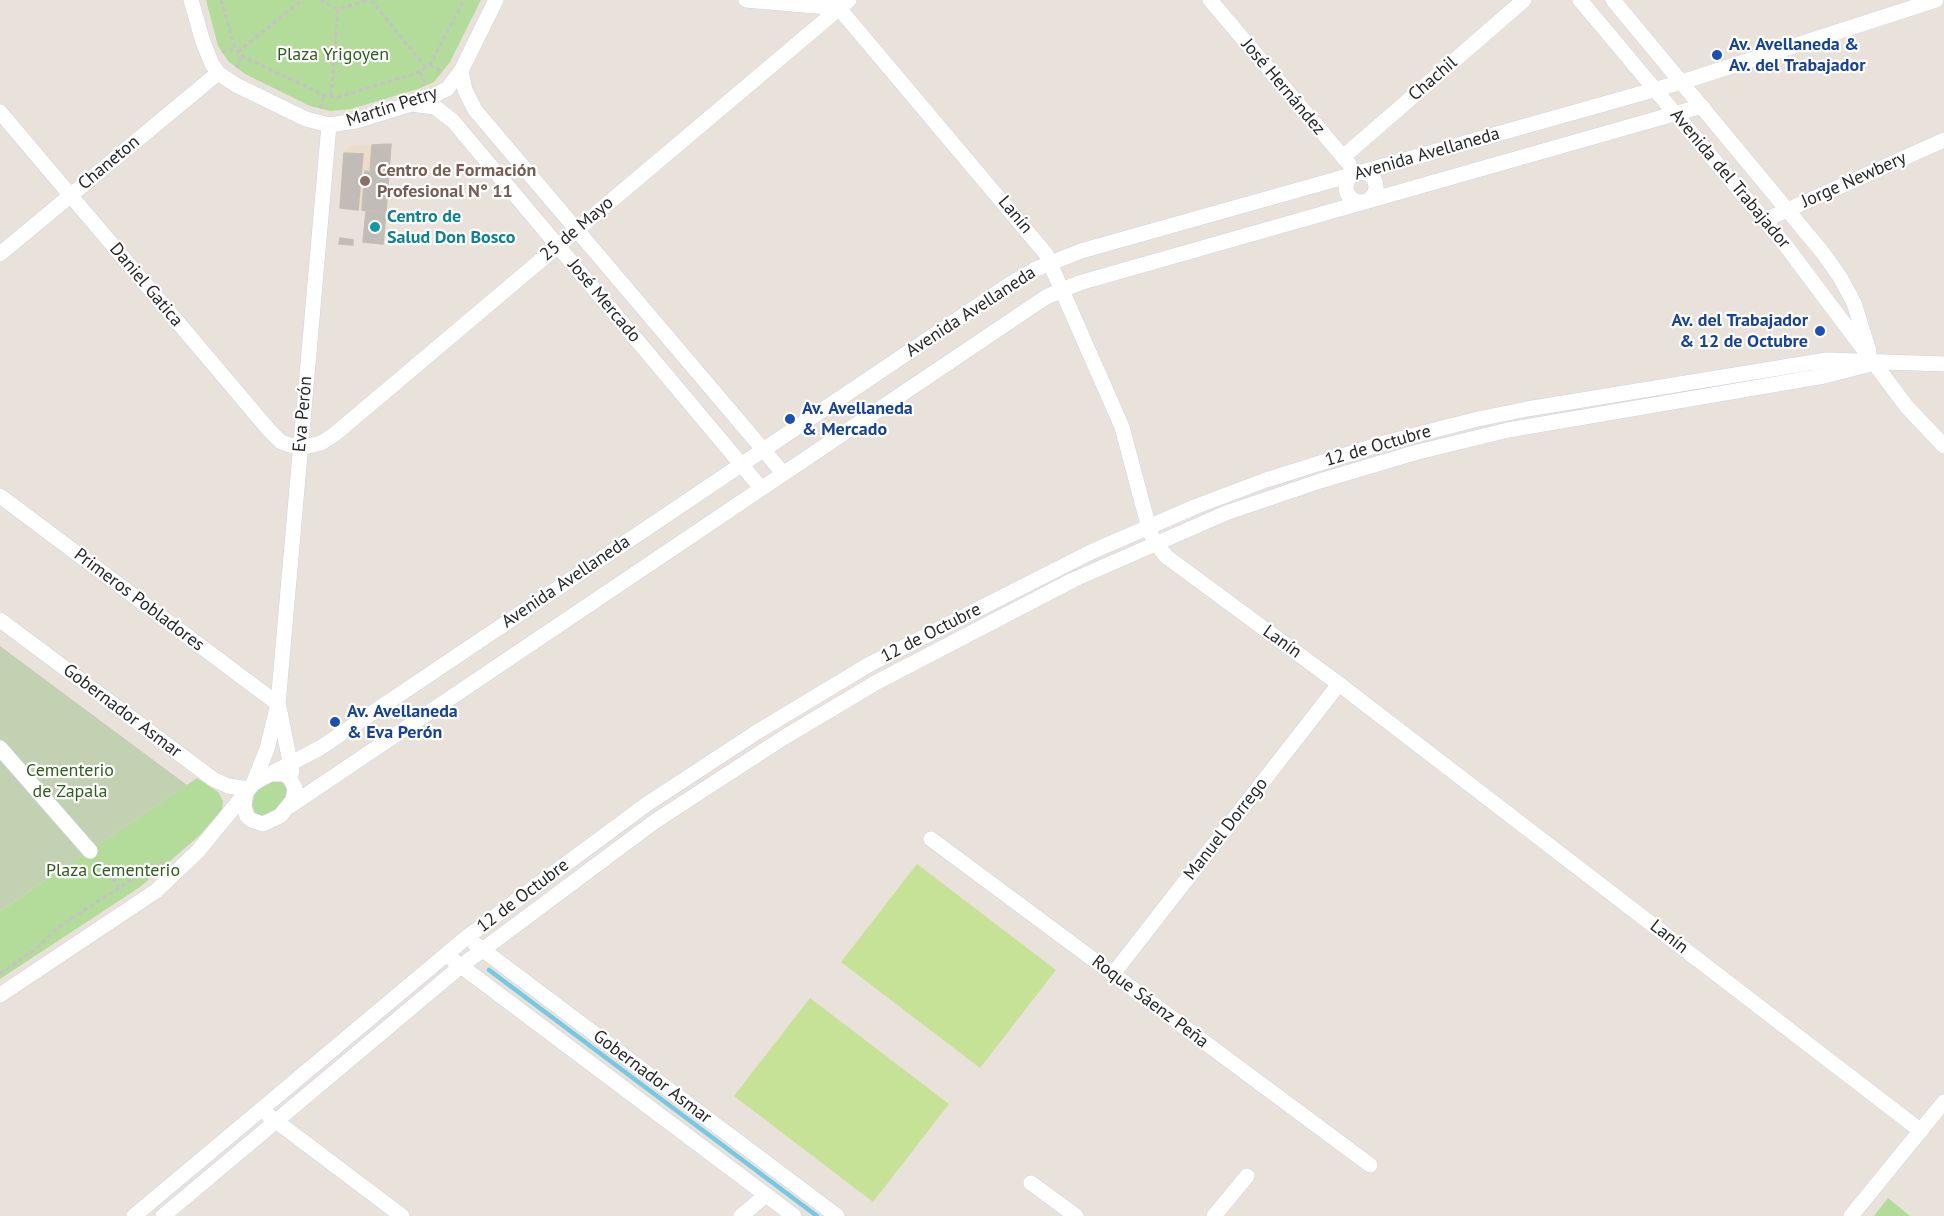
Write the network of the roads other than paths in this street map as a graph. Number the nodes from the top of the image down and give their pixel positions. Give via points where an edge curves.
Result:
1 (191, 0) edge
2 (496, 0) edge
3 (746, 0) edge
4 (1210, 0) edge
5 (1524, 0) edge
6 (1580, 0) edge
7 (1613, 0) edge
8 (1936, 0) edge
9 (840, 3) edge
10 (1899, 5) edge
11 (461, 71) junction
12 (218, 73) junction
13 (1682, 82) junction
14 (1656, 89) junction
15 (412, 104) junction
16 (1702, 106) junction
17 (0, 112) edge
18 (1676, 113) junction
19 (329, 124) junction
20 (1944, 140) edge
21 (1342, 157) junction
22 (1356, 173) junction
23 (70, 196) junction
24 (1365, 201) junction
25 (1788, 209) junction
26 (1765, 220) junction
27 (576, 230) junction
28 (558, 246) junction
29 (0, 254) edge
30 (1051, 262) junction
31 (1062, 289) junction
32 (1873, 363) junction
33 (1944, 364) edge
34 (300, 446) junction
35 (1944, 446) edge
36 (763, 450) junction
37 (741, 465) junction
38 (783, 473) junction
39 (761, 488) junction
40 (0, 496) edge
41 (1148, 526) junction
42 (1155, 543) junction
43 (0, 620) edge
44 (1338, 684) junction
45 (278, 704) junction
46 (0, 748) edge
47 (291, 764) junction
48 (271, 774) junction
49 (295, 788) junction
50 (249, 789) junction
51 (290, 806) junction
52 (931, 839) dead end
53 (90, 850) road end
54 (467, 937) junction
55 (483, 949) junction
56 (446, 955) junction
57 (461, 966) junction
58 (1113, 974) junction
59 (0, 996) edge
60 (1944, 1102) edge
61 (261, 1110) junction
62 (276, 1121) junction
63 (1921, 1131) junction
64 (1370, 1164) dead end
65 (1247, 1176) dead end
66 (1031, 1183) dead end
67 (766, 1195) junction
68 (134, 1216) edge
69 (163, 1216) edge
70 (402, 1216) edge
71 (741, 1216) edge
72 (794, 1216) edge
73 (837, 1216) edge
74 (1076, 1216) edge
75 (1214, 1216) edge
76 (1851, 1216) edge

1 - 12 street via 203,42
2 - 11 street, Martín Petry
3 - 9 street
4 - 21 street, José Hernández
5 - 21 street, Chachil
6 - 14 street, Avenida del Trabajador
7 - 13 street, Avenida del Trabajador
8 - 10 street, Avenida Avellaneda
9 - 27 street, 25 de Mayo
9 - 30 street, Lanín
10 - 13 street, Avenida Avellaneda
11 - 15 street, Martín Petry via 438,95
11 - 27 street, José Mercado via 475,110
12 - 19 street, Martín Petry via 306,119
12 - 23 street, Chaneton
13 - 14 street, Avenida Avellaneda
13 - 16 street, Avenida del Trabajador
14 - 18 street, Avenida del Trabajador
14 - 22 street, Avenida Avellaneda
15 - 19 street, Martín Petry via 356,121
15 - 28 street, José Mercado via 435,107 448,115
16 - 18 street, Avenida Avellaneda
16 - 25 street, Avenida del Trabajador
17 - 23 street, Daniel Gatica
18 - 24 street, Avenida Avellaneda
18 - 26 street, Avenida del Trabajador
19 - 34 street, Eva Perón
20 - 25 street, Jorge Newbery
21 - 22 street, José Hernández
22 - 24 street, José Hernández via 1370,175 1375,183 1373,196
22 - 30 street, Avenida Avellaneda
23 - 29 street, Chaneton
23 - 34 street, Daniel Gatica via 269,430 282,442
24 - 31 street, Avenida Avellaneda
25 - 26 street, Jorge Newbery
25 - 32 street, Avenida del Trabajador via 1848,290
26 - 32 street, Avenida del Trabajador via 1809,273
27 - 28 street, 25 de Mayo
27 - 36 street, José Mercado
28 - 34 street, 25 de Mayo via 327,440
28 - 37 street, José Mercado
30 - 31 street, Lanín
30 - 36 street, Avenida Avellaneda via 1010,284
31 - 38 street, Avenida Avellaneda
31 - 41 street, Lanín via 1122,427
32 - 33 street, 12 de Octubre
32 - 35 street, Avenida del Trabajador
32 - 41 street, 12 de Octubre via 1827,360 1478,419 1290,472
32 - 42 street, 12 de Octubre via 1824,376 1461,440 1272,496
34 - 45 street, Eva Perón
36 - 37 street, Avenida Avellaneda
36 - 38 street, José Mercado
37 - 39 street, José Mercado
37 - 47 street, Avenida Avellaneda
38 - 39 street, Avenida Avellaneda
39 - 51 street, Avenida Avellaneda
40 - 45 street, Primeros Pobladores
41 - 42 street, Lanín
41 - 54 street, 12 de Octubre via 909,643 813,698 647,804
42 - 44 street, Lanín via 1173,563
42 - 55 street, 12 de Octubre via 947,644 838,704 663,816
43 - 50 street, Gobernador Asmar via 213,779
44 - 58 street, Manuel Dorrego
44 - 63 street, Lanín
45 - 47 street, Eva Perón
45 - 50 street, Eva Perón via 264,758
46 - 53 street
47 - 48 street, Avenida Avellaneda
47 - 49 street, Eva Perón
48 - 49 street via 289,777
48 - 50 street, Avenida Avellaneda
49 - 51 street
50 - 51 street, Avenida Avellaneda via 245,812 256,823 274,820
50 - 59 street, Avenida Avellaneda via 198,851 156,891
52 - 58 street, Roque Sáenz Peña
54 - 55 street, Gobernador Asmar
54 - 56 street, 12 de Octubre
55 - 57 street, 12 de Octubre
55 - 73 street, Gobernador Asmar
56 - 57 street, Gobernador Asmar
56 - 61 street, 12 de Octubre
57 - 62 street, 12 de Octubre
57 - 67 street, Gobernador Asmar
58 - 64 street, Roque Sáenz Peña
60 - 63 street
61 - 62 street
61 - 68 street, 12 de Octubre
62 - 69 street, 12 de Octubre
62 - 70 street
63 - 76 street
65 - 75 street
66 - 74 street
67 - 71 street
67 - 72 street, Gobernador Asmar

